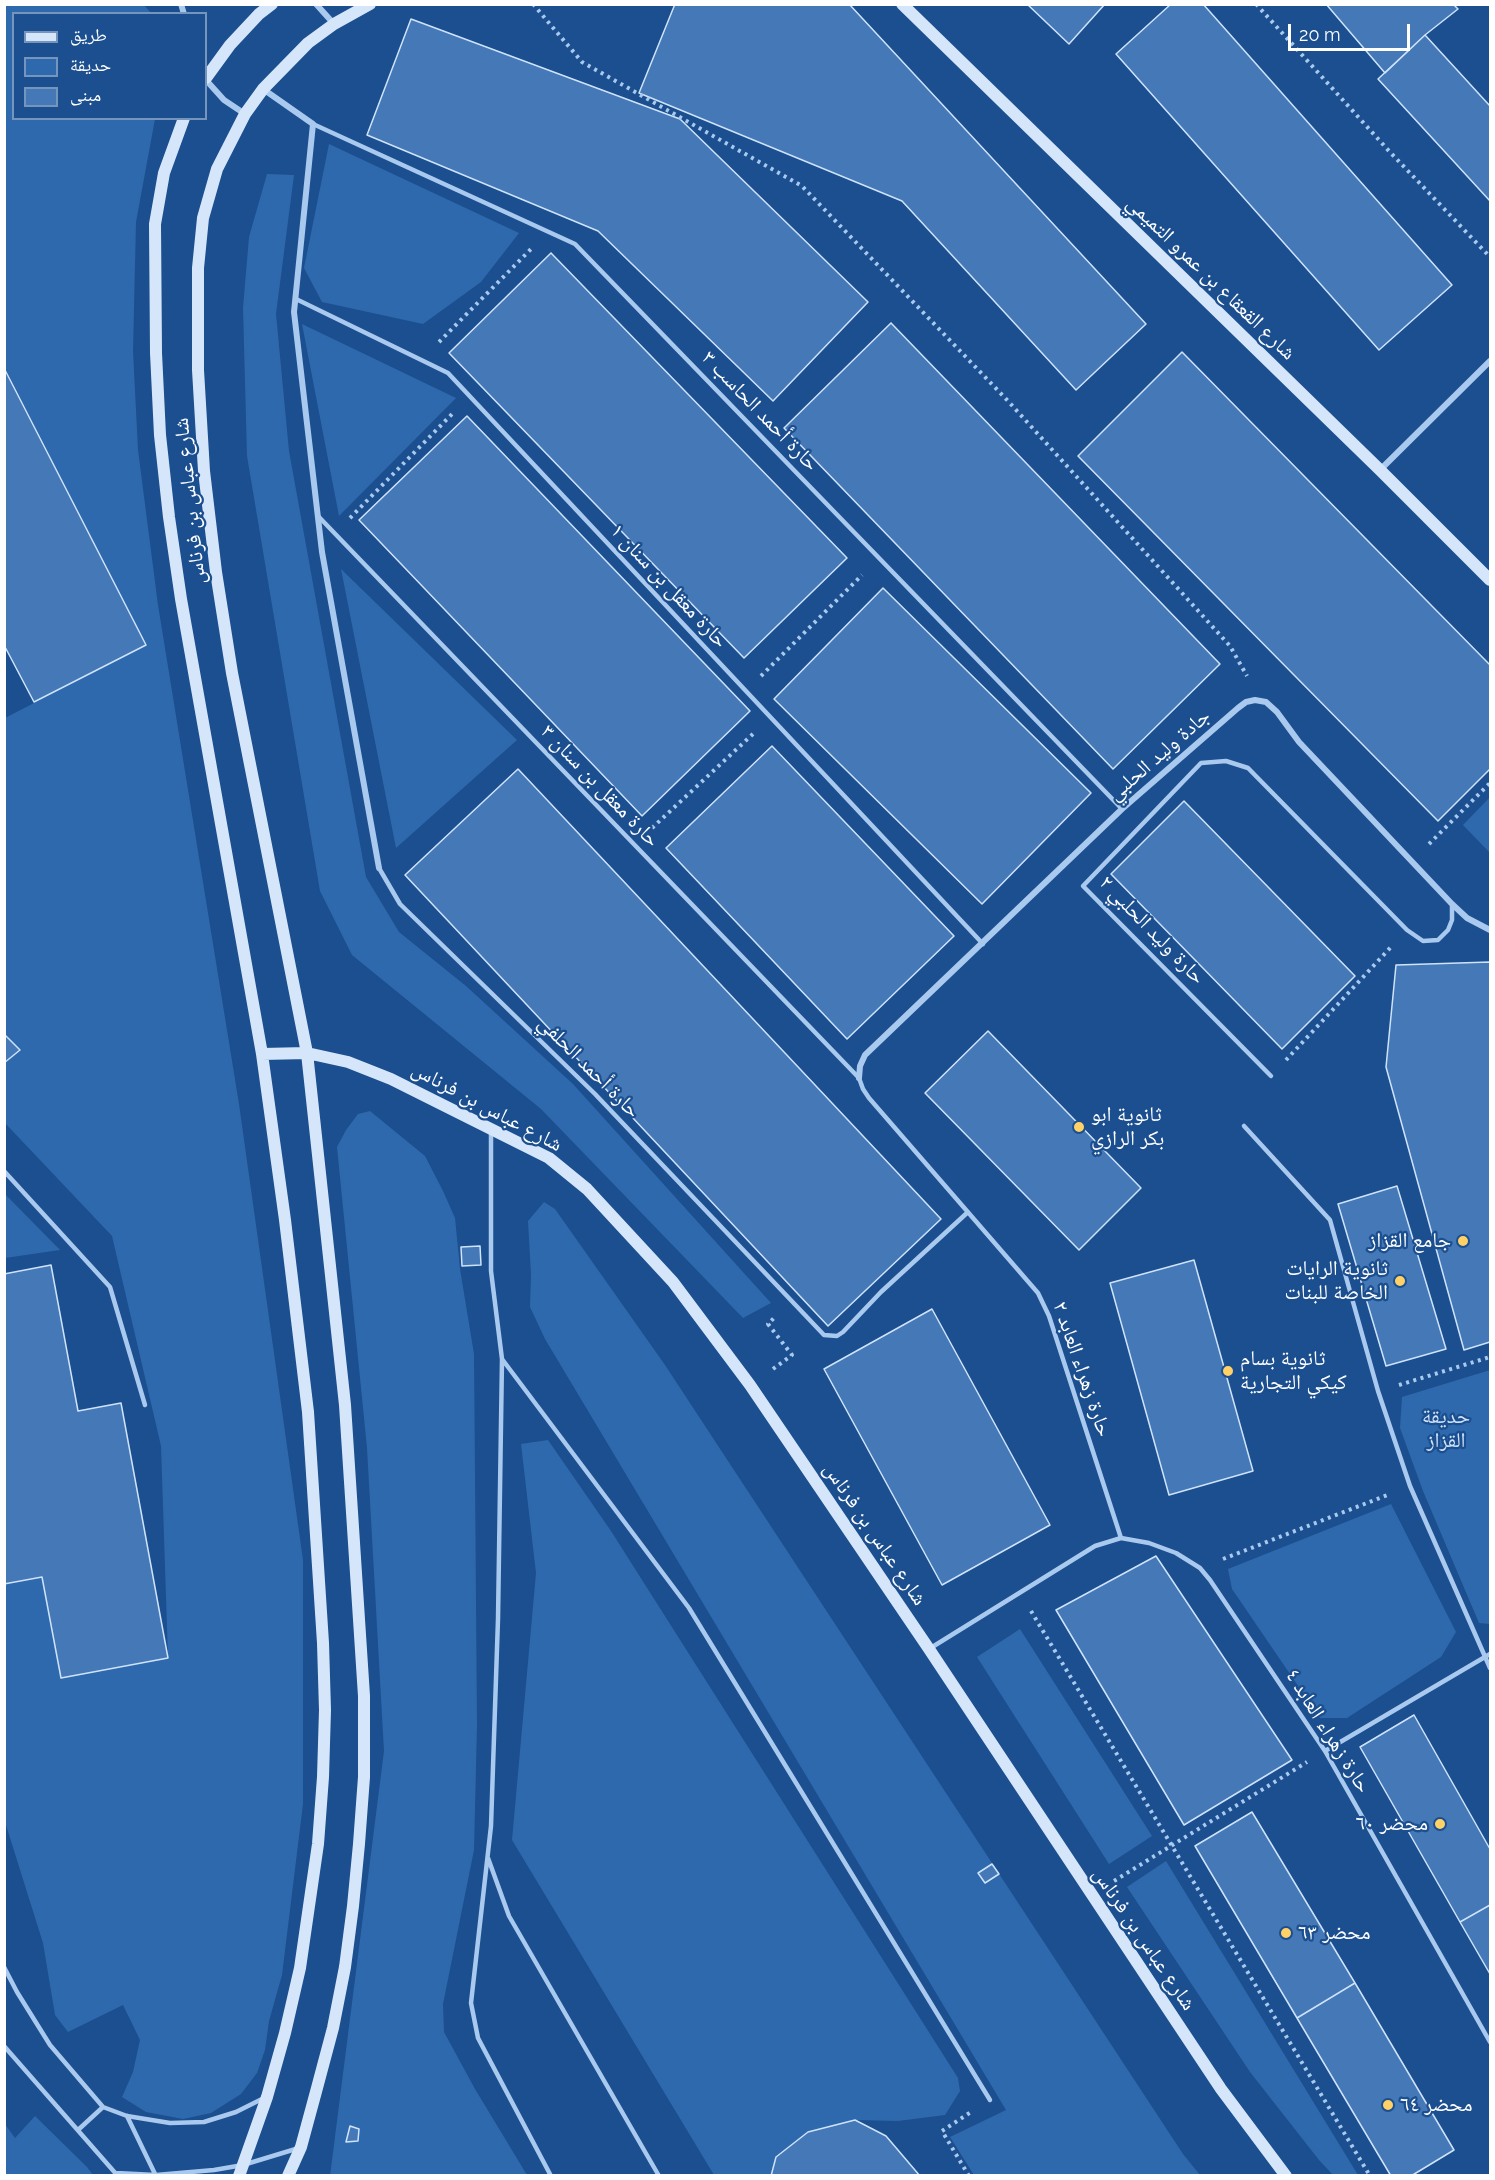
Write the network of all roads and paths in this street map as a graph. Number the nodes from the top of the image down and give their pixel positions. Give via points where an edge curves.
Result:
1 (272, 4) edge
2 (316, 4) edge
3 (370, 4) edge
4 (532, 4) edge
5 (902, 4) edge
6 (1256, 4) edge
7 (334, 24) junction
8 (207, 78) edge
9 (207, 80) edge
10 (263, 89) junction
11 (245, 114) junction
12 (183, 120) edge
13 (313, 124) junction
14 (548, 232) junction
15 (1491, 257) edge
16 (296, 299) junction
17 (421, 360) junction
18 (1491, 361) edge
19 (469, 396) junction
20 (1380, 470) junction
21 (318, 516) junction
22 (334, 533) junction
23 (878, 557) junction
24 (1491, 580) edge
25 (746, 691) junction
26 (1255, 700) junction
27 (771, 718) junction
28 (1491, 783) edge
29 (1122, 809) junction
30 (633, 844) junction
31 (1412, 862) junction
32 (379, 868) joint
33 (1452, 904) junction
34 (1407, 930) junction
35 (1491, 930) edge
36 (983, 944) junction
37 (307, 1053) junction
38 (262, 1054) junction
39 (1271, 1076) joint
40 (859, 1078) junction
41 (1244, 1126) dead end
42 (491, 1129) junction
43 (4, 1171) edge
44 (968, 1212) junction
45 (768, 1324) dead end
46 (1491, 1357) edge
47 (502, 1359) junction
48 (782, 1362) dead end
49 (1378, 1391) junction
50 (145, 1405) dead end
51 (1410, 1486) junction
52 (1120, 1538) junction
53 (1200, 1568) junction
54 (1020, 1593) junction
55 (929, 1649) junction
56 (1491, 1654) edge
57 (1485, 1658) junction
58 (1491, 1668) edge
59 (1325, 1751) junction
60 (1172, 1845) junction
61 (487, 1855) junction
62 (1092, 1894) junction
63 (4, 1967) edge
64 (1491, 2042) edge
65 (4, 2046) edge
66 (267, 2097) junction
67 (990, 2100) joint
68 (103, 2107) junction
69 (127, 2116) junction
70 (78, 2130) junction
71 (301, 2147) junction
72 (241, 2170) edge
73 (117, 2174) edge
74 (156, 2175) edge
75 (288, 2175) edge
76 (551, 2175) edge
77 (659, 2175) edge
78 (969, 2175) edge
79 (1286, 2175) edge
80 (1370, 2175) edge

1 - 8 main road via 230,45
2 - 7 street
3 - 7 main road, شارع عباس بن فرناس
4 - 26 path via 582,62 802,186 1008,401 1230,646
5 - 20 main road, شارع القعقاع بن عمرو التميمي
6 - 15 path
7 - 10 main road, شارع عباس بن فرناس via 308,43
9 - 11 street via 224,100
10 - 11 main road, شارع عباس بن فرناس
10 - 13 street
11 - 37 main road, شارع عباس بن فرناس via 217,170 203,218 198,268 200,415 214,561 228,650
12 - 38 main road, شارع عباس بن فرناس via 164,173 155,224 160,435 181,599
13 - 14 lane, حارة أحمد الحاسب ٣
13 - 16 street
14 - 17 path
14 - 23 lane, حارة أحمد الحاسب ٣ via 575,244
16 - 17 lane, حارة معقل بن سنان ١
16 - 21 street via 294,312
17 - 19 lane, حارة معقل بن سنان ١ via 448,373
18 - 20 street
19 - 22 path
19 - 25 lane, حارة معقل بن سنان ١
20 - 24 main road, شارع القعقاع بن عمرو التميمي
21 - 22 lane, حارة معقل بن سنان ٣
21 - 32 street
22 - 30 lane, حارة معقل بن سنان ٣
23 - 25 path
23 - 29 lane, حارة أحمد الحاسب ٣
25 - 27 lane, حارة معقل بن سنان ١
26 - 29 street, جادة وليد الحلبي via 1238,708
26 - 31 street via 1266,702 1277,712 1299,742
27 - 30 path
27 - 36 lane, حارة معقل بن سنان ١
28 - 31 path
29 - 36 street, جادة وليد الحلبي
30 - 40 lane, حارة معقل بن سنان ٣
31 - 33 street
32 - 44 lane, حارة أحمد الحلفي via 400,904 595,1094 819,1332 837,1336
33 - 34 lane via 1452,920 1438,940 1424,941
33 - 35 street via 1467,918
34 - 39 path
34 - 39 lane, حارة وليد الحلبي ٢ via 1248,768 1226,761 1201,763 1083,886
36 - 40 street, جادة وليد الحلبي via 865,1055
37 - 38 main road, شارع عباس بن فرناس
37 - 42 main road, شارع عباس بن فرناس via 348,1062 391,1079
37 - 71 main road via 345,1405 361,1636 364,1754 345,1967
38 - 66 main road via 308,1412 325,1710 321,1810 310,1903 300,1968
40 - 44 lane, حارة زهراء العابد ٢ via 869,1098
41 - 49 lane via 1330,1220
42 - 47 lane via 491,1271
42 - 55 main road, شارع عباس بن فرناس via 549,1158 587,1189 673,1282 750,1385
43 - 50 lane via 110,1287
44 - 52 lane, حارة زهراء العابد ٢ via 1038,1293 1049,1316
45 - 48 path via 792,1354
46 - 49 path
47 - 61 lane via 498,1619
47 - 67 lane via 689,1608
49 - 51 lane
51 - 53 path
51 - 57 lane
52 - 53 lane via 1167,1550
52 - 54 lane via 1095,1546
53 - 59 lane, حارة زهراء العابد ٤
54 - 55 lane
54 - 60 path
55 - 62 main road, شارع عباس بن فرناس
56 - 57 lane
57 - 58 lane
57 - 59 lane
59 - 60 path
59 - 64 lane, حارة زهراء العابد ٤
60 - 62 path
60 - 80 path
61 - 76 lane via 471,2003 478,2038
61 - 77 lane via 509,1916
62 - 79 main road, شارع عباس بن فرناس via 1221,2089
63 - 68 lane via 50,2045
65 - 70 lane
66 - 69 lane via 204,2122 170,2123
66 - 72 main road
67 - 78 path via 942,2131
68 - 69 lane
68 - 70 lane
69 - 74 lane
70 - 73 lane
71 - 72 lane
71 - 75 main road
72 - 74 lane
73 - 74 lane

